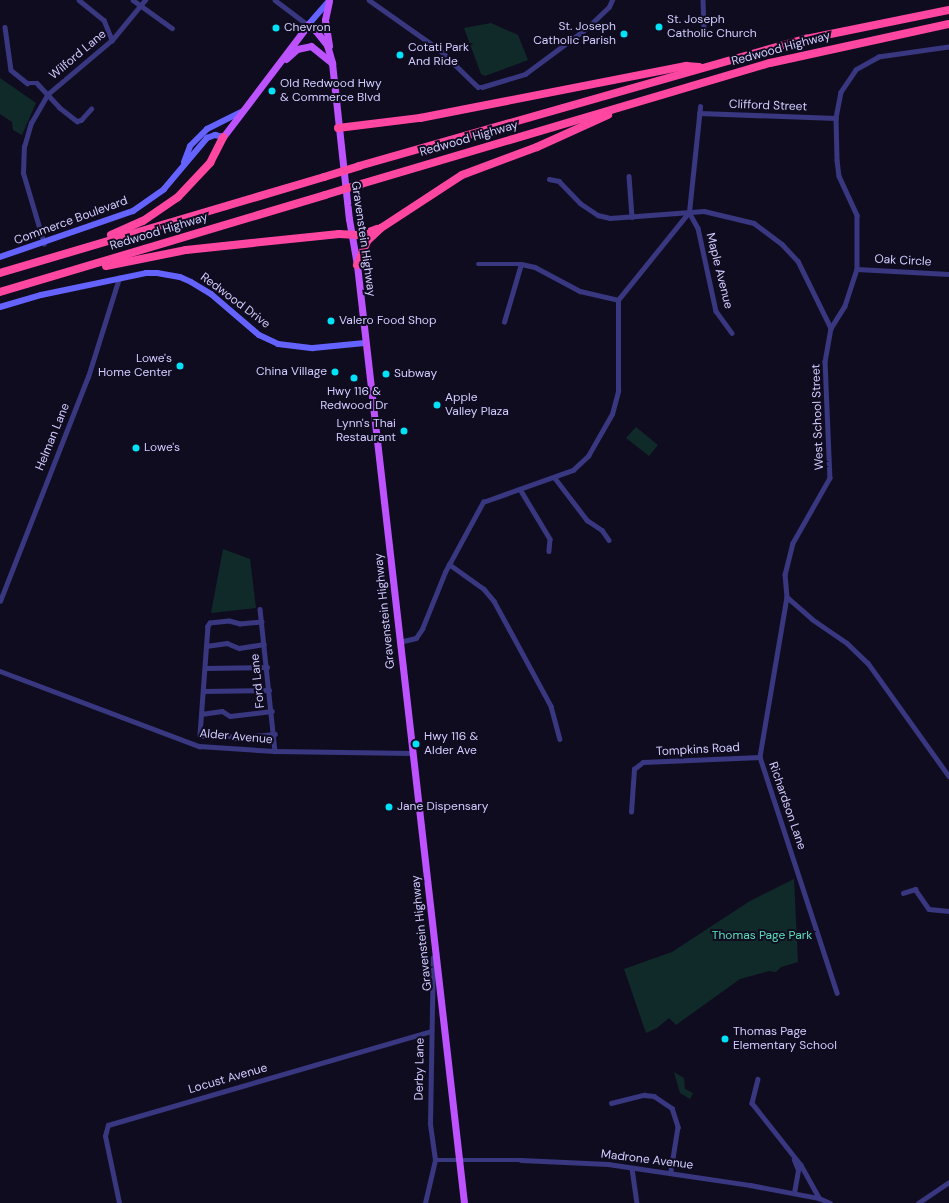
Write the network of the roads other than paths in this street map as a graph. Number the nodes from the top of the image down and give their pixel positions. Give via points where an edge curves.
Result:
1 (79, 0) edge
2 (133, 0) edge
3 (145, 0) edge
4 (275, 0) edge
5 (369, 0) edge
6 (612, 0) edge
7 (702, 0) edge
8 (329, 1) edge
9 (141, 6) junction
10 (949, 10) edge
11 (949, 24) edge
12 (308, 25) junction
13 (5, 27) dead end
14 (172, 28) dead end
15 (704, 35) dead end
16 (112, 40) junction
17 (949, 47) edge
18 (330, 54) junction
19 (332, 63) junction
20 (707, 67) junction
21 (274, 70) junction
22 (48, 94) junction
23 (640, 102) junction
24 (700, 107) dead end
25 (91, 109) dead end
26 (244, 110) junction
27 (699, 113) junction
28 (836, 118) junction
29 (338, 128) junction
30 (224, 137) junction
31 (181, 169) junction
32 (629, 176) dead end
33 (549, 179) dead end
34 (689, 212) junction
35 (632, 217) junction
36 (380, 228) junction
37 (352, 235) junction
38 (44, 244) junction
39 (56, 256) junction
40 (0, 257) edge
41 (478, 264) dead end
42 (521, 264) junction
43 (357, 265) junction
44 (857, 269) junction
45 (0, 273) edge
46 (949, 274) edge
47 (56, 276) junction
48 (119, 278) junction
49 (0, 292) edge
50 (618, 300) junction
51 (0, 306) edge
52 (504, 322) dead end
53 (831, 328) junction
54 (732, 333) dead end
55 (365, 343) junction
56 (555, 478) junction
57 (520, 490) junction
58 (609, 540) dead end
59 (549, 551) dead end
60 (449, 564) junction
61 (787, 597) junction
62 (0, 601) edge
63 (260, 609) dead end
64 (262, 622) junction
65 (399, 642) junction
66 (264, 644) junction
67 (206, 646) junction
68 (267, 667) junction
69 (205, 668) junction
70 (0, 671) edge
71 (269, 690) junction
72 (203, 691) junction
73 (272, 711) junction
74 (201, 714) junction
75 (275, 734) junction
76 (560, 739) dead end
77 (275, 751) junction
78 (412, 753) junction
79 (760, 757) junction
80 (949, 776) edge
81 (631, 812) dead end
82 (903, 893) dead end
83 (949, 911) edge
84 (434, 934) junction
85 (837, 993) dead end
86 (431, 1031) junction
87 (758, 1079) dead end
88 (611, 1103) dead end
89 (790, 1152) junction
90 (435, 1160) junction
91 (459, 1160) junction
92 (632, 1168) junction
93 (670, 1171) junction
94 (949, 1182) edge
95 (794, 1193) junction
96 (819, 1198) junction
97 (118, 1203) edge
98 (425, 1203) edge
99 (464, 1203) edge
100 (637, 1203) edge
101 (830, 1203) edge
102 (918, 1203) edge

1 - 16 street via 104,20
2 - 9 street
3 - 9 street, Wilford Lane
4 - 12 street
5 - 6 street via 440,50 478,87 525,74 587,28 609,7
7 - 15 street
8 - 12 main road
8 - 18 main road via 325,20
9 - 14 street
9 - 16 street, Wilford Lane
10 - 20 highway, Redwood Highway via 806,39
11 - 23 highway, Redwood Highway via 770,63
12 - 18 main road, Gravenstein Highway via 322,37
12 - 21 main road
13 - 22 street via 11,70 27,83 37,83
16 - 22 street, Wilford Lane
17 - 28 street, West School Street via 879,57 867,62 856,70 842,92
18 - 19 main road, Gravenstein Highway
19 - 21 main road via 316,48 307,46 297,50
19 - 29 main road, Gravenstein Highway
20 - 29 highway via 686,66 420,118
20 - 39 highway, Redwood Highway, bridge
21 - 26 main road
22 - 25 street via 77,121
22 - 38 street, Wilford Lane via 31,124 23,158 24,181
23 - 36 highway via 537,147 462,175
23 - 47 highway, Redwood Highway, bridge
24 - 27 street
26 - 30 main road
26 - 31 main road, Commerce Boulevard via 207,129 190,146
27 - 28 street, Clifford Street
27 - 34 street
28 - 44 street, West School Street via 839,176 857,215
29 - 37 main road, Gravenstein Highway
30 - 31 main road, Commerce Boulevard via 215,135 207,138
30 - 39 highway via 210,163 194,182 165,206 130,227
31 - 38 main road, Commerce Boulevard via 155,197 133,211
32 - 35 street
33 - 35 street, Maple Avenue via 559,181 580,203 598,215 610,218
34 - 35 street, Maple Avenue
34 - 50 street
34 - 53 street, Maple Avenue via 704,211 754,224 782,244 798,261
34 - 54 street, Maple Avenue via 698,228 716,311
36 - 37 highway via 362,235
36 - 43 highway via 367,242
37 - 43 main road, Gravenstein Highway
37 - 47 highway via 186,250
38 - 40 main road, Commerce Boulevard
39 - 45 highway, Redwood Highway
41 - 42 street
42 - 50 street via 535,267 580,290
42 - 52 street
43 - 55 main road, Gravenstein Highway
44 - 46 street, Oak Circle
44 - 53 street, West School Street via 845,306
47 - 49 highway, Redwood Highway
48 - 51 main road, Redwood Drive
48 - 55 main road, Redwood Drive via 146,273 180,277 211,294 259,335 278,344 313,348
48 - 62 street, Helman Lane via 88,376
50 - 56 street via 618,391 612,414 585,460 573,470
53 - 61 street, West School Street via 825,361 830,478 787,560
55 - 65 main road, Gravenstein Highway
56 - 57 street
56 - 58 street via 587,520 602,530
57 - 59 street via 550,539
57 - 60 street via 483,502
60 - 65 street via 422,629 416,638
60 - 76 street via 484,589 494,601 551,706
61 - 79 street, Richardson Lane
61 - 80 street via 812,619 847,643 868,663
63 - 64 street, Ford Lane
64 - 66 street, Ford Lane
64 - 67 street via 210,623
65 - 78 main road, Gravenstein Highway
66 - 67 street via 239,648 227,643
66 - 68 street, Ford Lane
67 - 69 street
68 - 69 street
68 - 71 street, Ford Lane
69 - 72 street
70 - 77 street, Alder Avenue via 199,746
71 - 72 street via 232,693 225,689
71 - 73 street, Ford Lane
72 - 74 street
73 - 74 street via 230,716 222,711
73 - 75 street, Ford Lane
74 - 75 street via 200,736 228,735 234,738
75 - 77 street, Ford Lane
77 - 78 street, Alder Avenue
78 - 84 main road, Gravenstein Highway
79 - 81 street, Tompkins Road via 643,762 634,770
79 - 85 street, Richardson Lane
82 - 83 street via 915,889 929,908
84 - 86 street, Derby Lane
84 - 91 main road, Gravenstein Highway
86 - 90 street, Derby Lane via 430,1123
86 - 97 street, Locust Avenue via 108,1125 105,1136
87 - 89 street via 752,1103
88 - 93 street via 644,1095 659,1098 672,1108 678,1127
89 - 95 street via 798,1170
89 - 96 street
90 - 91 street, Madrone Avenue
90 - 98 street, Derby Lane
91 - 92 street, Madrone Avenue via 581,1162
91 - 99 main road, Gravenstein Highway
92 - 93 street, Madrone Avenue
92 - 100 street
93 - 95 street, Madrone Avenue
94 - 102 street
95 - 96 street, Madrone Avenue
96 - 101 street, Madrone Avenue

